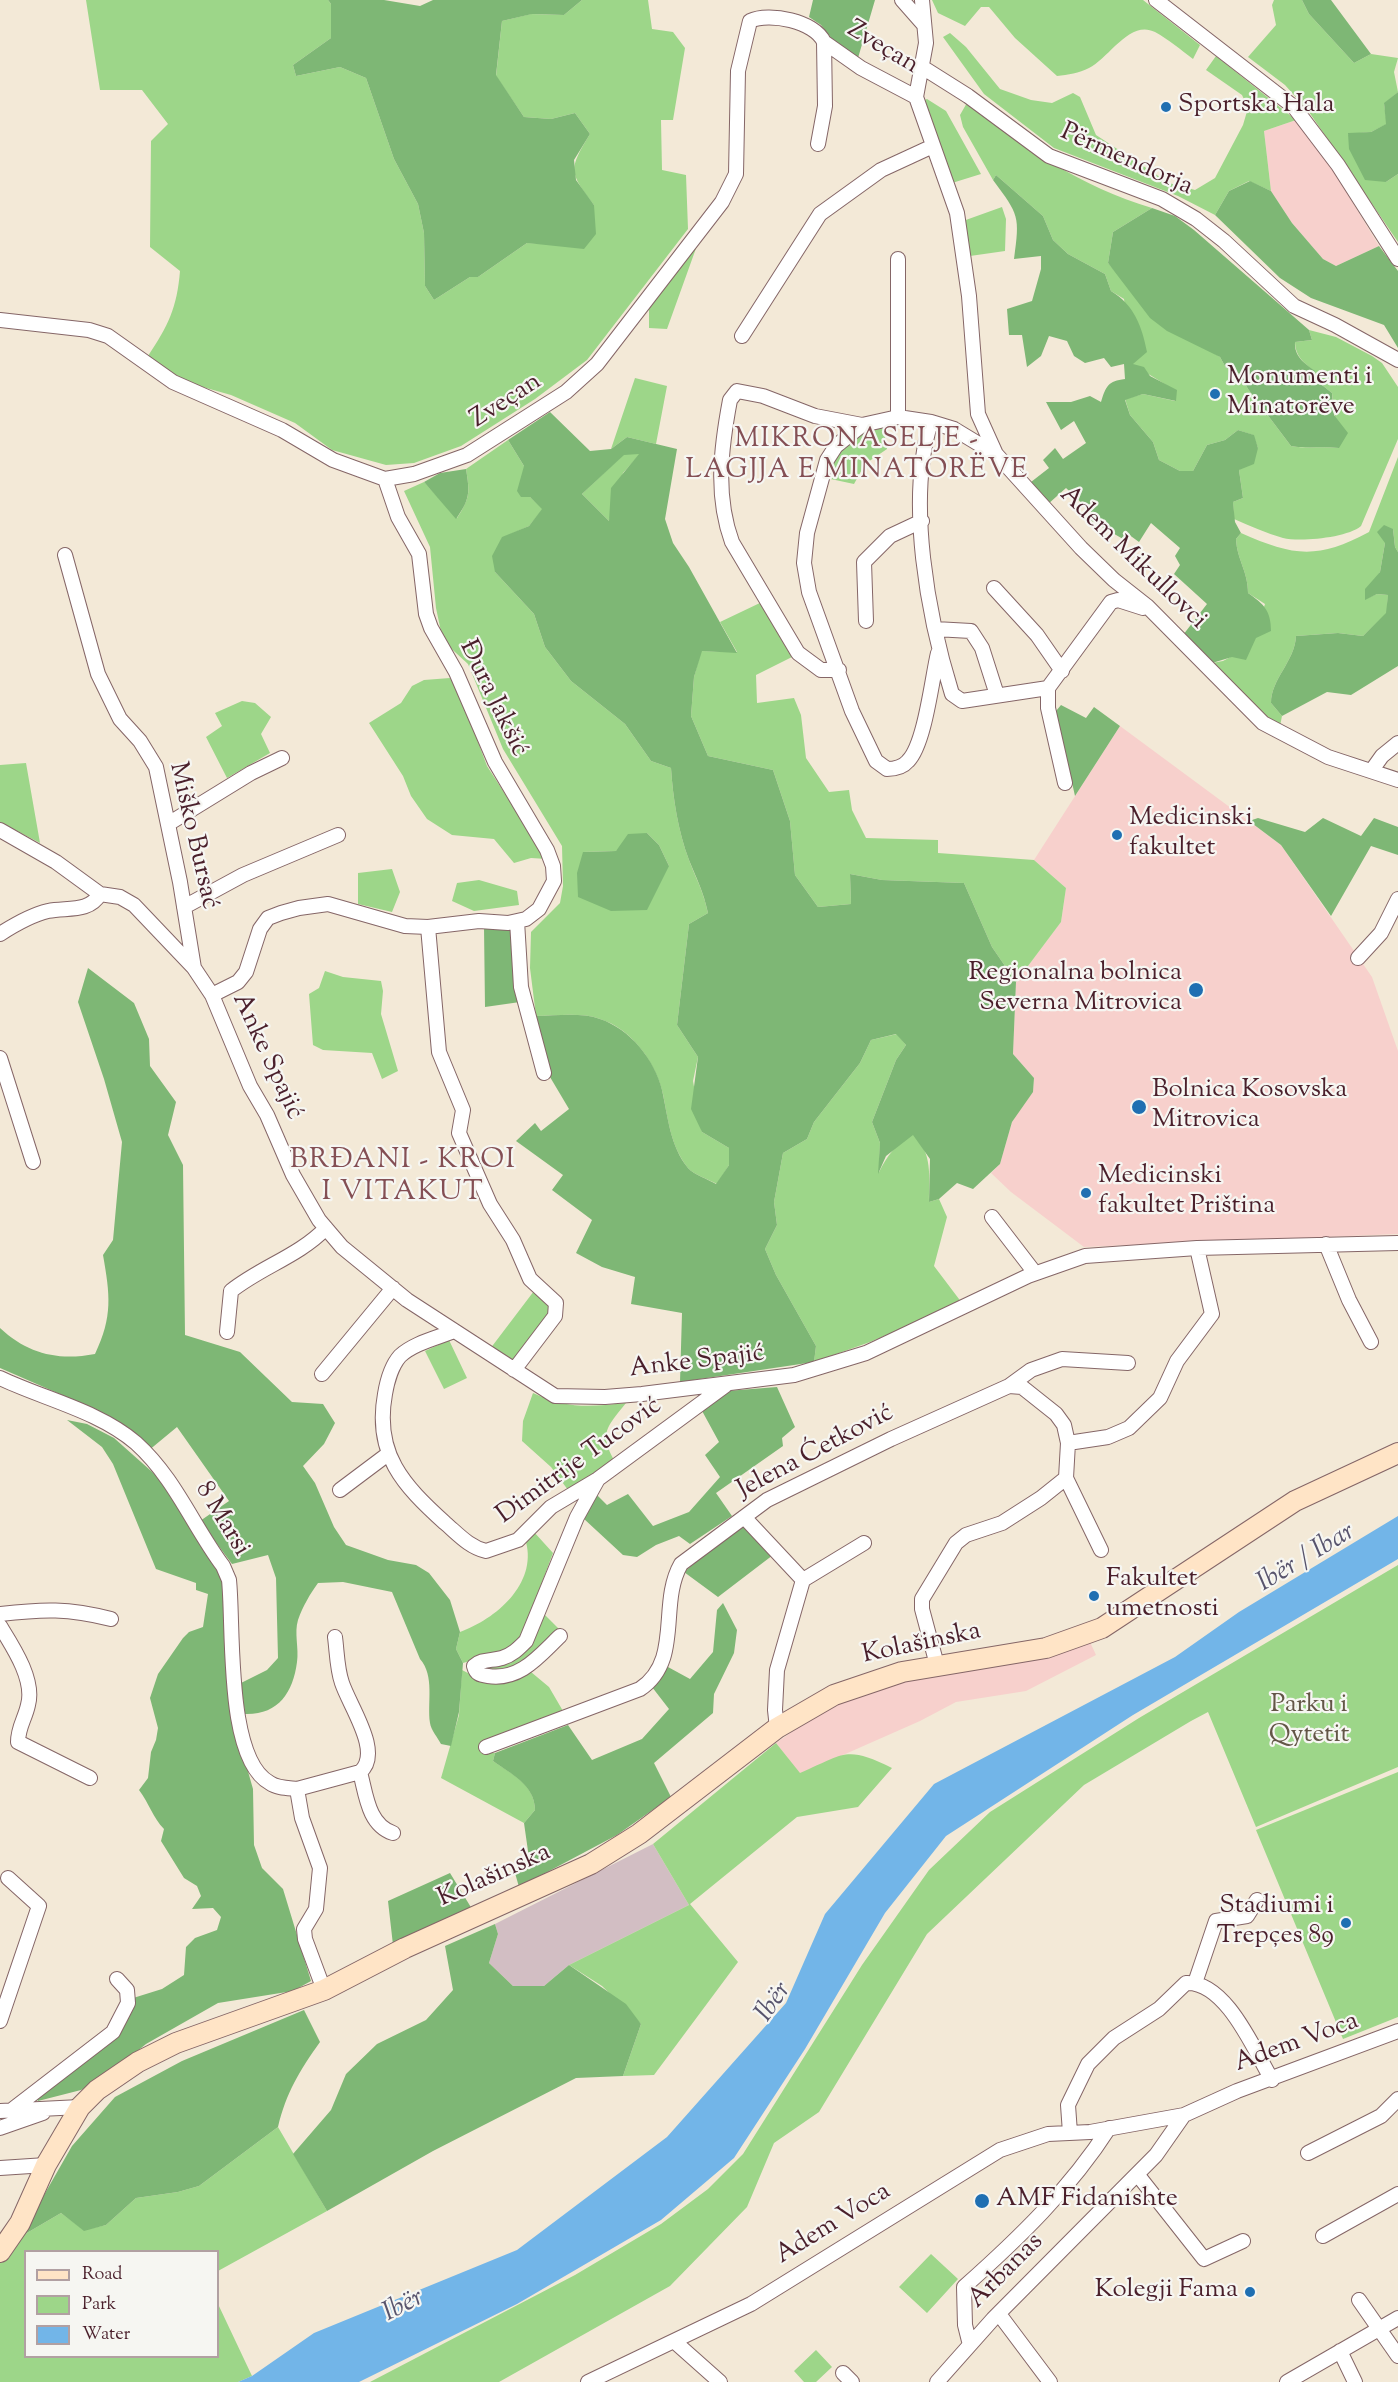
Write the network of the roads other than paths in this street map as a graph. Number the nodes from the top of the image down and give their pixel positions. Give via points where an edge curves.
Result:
1 (902, 0) edge
2 (921, 0) edge
3 (1156, 0) edge
4 (925, 27) junction
5 (824, 42) junction
6 (922, 67) junction
7 (916, 98) junction
8 (818, 144) dead end
9 (933, 146) junction
10 (898, 259) dead end
11 (1398, 259) edge
12 (0, 320) edge
13 (741, 336) dead end
14 (1398, 360) edge
15 (898, 417) junction
16 (931, 422) junction
17 (862, 425) junction
18 (996, 454) junction
19 (385, 479) junction
20 (922, 521) junction
21 (65, 555) dead end
22 (994, 588) dead end
23 (1148, 606) junction
24 (866, 621) dead end
25 (935, 629) junction
26 (938, 651) junction
27 (839, 670) junction
28 (1062, 671) junction
29 (1048, 688) junction
30 (997, 695) junction
31 (1398, 743) edge
32 (282, 758) dead end
33 (1372, 770) junction
34 (1398, 780) edge
35 (1065, 783) dead end
36 (168, 824) junction
37 (0, 830) edge
38 (338, 836) dead end
39 (100, 894) junction
40 (1398, 899) edge
41 (184, 907) junction
42 (517, 921) junction
43 (428, 927) junction
44 (0, 934) edge
45 (1358, 958) dead end
46 (194, 968) junction
47 (213, 995) junction
48 (0, 1058) edge
49 (543, 1073) dead end
50 (33, 1162) dead end
51 (992, 1217) dead end
52 (326, 1228) junction
53 (1398, 1243) edge
54 (1326, 1244) junction
55 (1197, 1248) junction
56 (1035, 1274) junction
57 (393, 1288) junction
58 (454, 1331) junction
59 (227, 1332) dead end
60 (1371, 1342) dead end
61 (1128, 1363) dead end
62 (514, 1370) junction
63 (322, 1374) dead end
64 (0, 1378) edge
65 (727, 1385) junction
66 (1009, 1386) junction
67 (1068, 1443) junction
68 (1398, 1453) edge
69 (388, 1454) junction
70 (1066, 1478) junction
71 (598, 1479) junction
72 (340, 1490) dead end
73 (744, 1517) junction
74 (864, 1543) dead end
75 (1101, 1550) dead end
76 (803, 1580) junction
77 (0, 1614) edge
78 (111, 1619) dead end
79 (0, 1626) edge
80 (560, 1636) dead end
81 (335, 1637) dead end
82 (937, 1665) junction
83 (777, 1728) junction
84 (486, 1747) dead end
85 (360, 1772) junction
86 (90, 1778) dead end
87 (297, 1788) junction
88 (393, 1833) dead end
89 (8, 1878) dead end
90 (1257, 1900) dead end
91 (0, 1979) edge
92 (117, 1979) dead end
93 (1196, 1983) junction
94 (324, 1990) junction
95 (10, 1992) junction
96 (0, 2022) edge
97 (1398, 2031) edge
98 (1272, 2079) junction
99 (1398, 2099) edge
100 (80, 2107) junction
101 (57, 2108) junction
102 (7, 2110) edge
103 (1184, 2115) junction
104 (0, 2128) edge
105 (1109, 2128) junction
106 (1070, 2133) junction
107 (1308, 2153) dead end
108 (46, 2165) junction
109 (0, 2168) edge
110 (1137, 2174) junction
111 (1398, 2194) edge
112 (1323, 2236) dead end
113 (1242, 2241) dead end
114 (0, 2252) edge
115 (1359, 2300) dead end
116 (999, 2314) junction
117 (1398, 2318) edge
118 (1379, 2329) junction
119 (675, 2342) junction
120 (970, 2345) junction
121 (1340, 2351) junction
122 (1398, 2356) edge
123 (948, 2370) junction
124 (588, 2382) edge
125 (720, 2382) edge
126 (937, 2382) edge
127 (957, 2382) edge
128 (1050, 2382) edge
129 (1287, 2382) edge
130 (1355, 2382) edge

1 - 4 street
2 - 4 street
3 - 11 street via 1294,107 1338,165
4 - 6 street
5 - 7 street, Zveçan
5 - 8 street, Zveçan via 825,106
5 - 19 street, Zveçan via 817,30 804,25 762,17 750,21 738,70 734,180 700,232 597,364 566,392 466,455 414,474
6 - 7 street
6 - 14 street, Përmendorja via 1050,156 1162,199 1196,219 1294,306
7 - 9 street, Adem Mikullovci
9 - 13 street via 881,170 820,214
9 - 18 street, Adem Mikullovci via 957,213 978,414
10 - 15 street
12 - 19 street via 89,330 108,336 173,382 282,430 333,460
15 - 16 street
15 - 17 street
16 - 18 street via 954,429
16 - 20 street via 922,460
17 - 27 street via 836,446 827,460 804,548 808,591
17 - 27 street via 815,416 763,396 736,391 730,400 722,458 722,506 741,560 798,653 821,670
18 - 23 street, Adem Mikullovci via 1081,548
19 - 42 street, Ðura Jakšić via 398,517 418,554 431,628 456,672 495,762 553,866 554,880 548,897 539,909
20 - 24 street via 890,536 864,562
20 - 25 street via 926,583
21 - 36 street, Miško Bursać via 98,674 120,719 156,767
22 - 28 street via 1037,635
23 - 28 street via 1111,602
23 - 33 street, Adem Mikullovci via 1263,723 1328,757
25 - 26 street
25 - 30 street via 971,631 982,648
26 - 27 street via 926,714 911,757 893,769 876,761 852,711
26 - 30 street via 956,699
28 - 29 street
29 - 30 street
29 - 35 street via 1048,708
31 - 33 street
32 - 36 street
33 - 34 street, Adem Mikullovci
36 - 41 street, Miško Bursać
37 - 39 street via 56,862
38 - 41 street via 243,875
39 - 44 street via 95,903 35,915
39 - 46 street, Anke Spajić via 120,897 134,905
40 - 45 street via 1380,933
41 - 46 street, Miško Bursać
42 - 43 street via 455,922
42 - 49 street via 521,987
43 - 47 street via 378,920 328,904 299,908 268,918 260,929 246,972 238,982
43 - 62 street via 439,1052 463,1110 459,1133 490,1204 513,1240 530,1279 557,1307 555,1316
46 - 47 street, Anke Spajić
47 - 52 street, Anke Spajić via 250,1086 293,1175
48 - 50 street
51 - 56 street
52 - 57 street, Anke Spajić
52 - 59 street via 310,1244 231,1291
53 - 54 street, Anke Spajić
54 - 55 street, Anke Spajić
54 - 60 street
55 - 56 street, Anke Spajić via 1085,1256
55 - 67 street via 1212,1314 1177,1361 1160,1398 1129,1428 1108,1437
56 - 65 street, Anke Spajić via 866,1353 794,1375
57 - 58 street, Anke Spajić
57 - 63 street
58 - 62 street, Anke Spajić
58 - 69 street, Dimitrije Tucović via 410,1349 393,1367 381,1417
61 - 66 street, Jelena Ćetković via 1062,1359 1031,1370
62 - 65 street, Anke Spajić via 555,1396 576,1398
64 - 87 street, 8 Marsi via 108,1425 136,1443 176,1489 229,1580 235,1696 250,1763 270,1784
65 - 71 street, Dimitrije Tucović
66 - 67 street via 1022,1387 1056,1414 1064,1425
66 - 73 street, Jelena Ćetković via 860,1454 767,1500
67 - 70 street
68 - 82 main road, Kolašinska via 1295,1501 1102,1628 1046,1648
69 - 71 street, Dimitrije Tucović via 420,1500 468,1542 486,1551 518,1540 551,1507
69 - 72 street
70 - 75 street
70 - 82 street via 1002,1523 966,1535 956,1543 922,1599
71 - 80 street via 577,1517 526,1641 515,1653 477,1662 475,1670 482,1676 518,1674
73 - 76 street
73 - 84 street, Jelena Ćetković via 681,1563 673,1578 661,1669 651,1681 640,1689
74 - 76 street
76 - 83 street via 777,1670
77 - 78 street via 74,1610
79 - 86 street via 30,1689 18,1742
81 - 85 street via 341,1682 369,1750 367,1766
82 - 83 main road, Kolašinska via 902,1672 834,1695
83 - 94 main road, Kolašinska via 639,1834 591,1864 405,1948
85 - 87 street, 8 Marsi
85 - 88 street via 375,1821
87 - 94 street via 302,1818 320,1868 316,1909 304,1929
89 - 95 street via 39,1906
90 - 93 street via 1247,1916 1216,1921
91 - 95 street
92 - 102 street via 127,1990 128,2003 113,2032
93 - 98 street via 1210,1989 1231,2010
93 - 106 street via 1180,1986 1159,2009 1099,2051 1088,2064 1068,2105
94 - 100 main road, Kolašinska via 176,2043 138,2062 97,2090
95 - 96 street
97 - 98 street, Adem Voca
98 - 103 street, Adem Voca
99 - 107 street via 1381,2116
100 - 101 street
100 - 108 main road, Kolašinska
101 - 102 street
101 - 104 street
103 - 105 street, Adem Voca
103 - 110 street, Arbanas via 1156,2155
105 - 106 street, Adem Voca
105 - 120 street via 1089,2160 1023,2234 964,2287
106 - 119 street, Adem Voca via 1048,2134 1000,2150 752,2304
108 - 109 street
108 - 114 main road, Kolašinska via 20,2223
110 - 113 street via 1204,2259
110 - 116 street, Arbanas
111 - 112 street
115 - 118 street
116 - 120 street, Arbanas
116 - 128 street
117 - 118 street
118 - 121 street
118 - 122 street
119 - 124 street, Adem Voca
119 - 125 street
120 - 123 street, Arbanas
121 - 129 street
121 - 130 street
123 - 126 street, Arbanas
123 - 127 street

